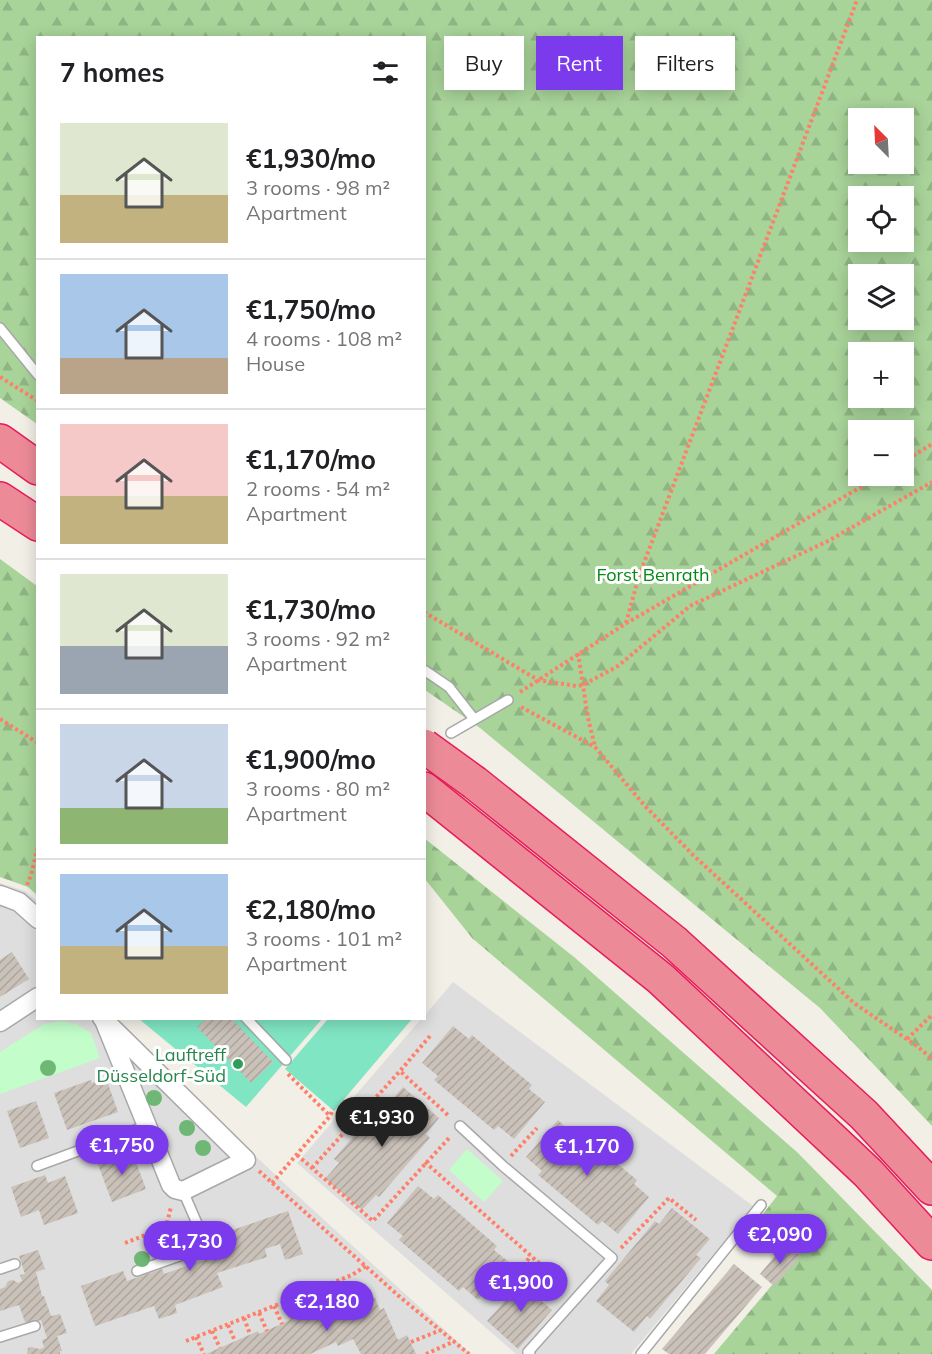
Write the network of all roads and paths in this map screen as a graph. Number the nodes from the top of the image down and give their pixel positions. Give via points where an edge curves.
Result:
1 (856, 0) edge
2 (1, 329) edge
3 (36, 373) edge
4 (0, 377) edge
5 (36, 400) edge
6 (0, 441) edge
7 (932, 444) edge
8 (914, 455) edge
9 (36, 467) edge
10 (932, 483) edge
11 (863, 486) edge
12 (0, 499) edge
13 (36, 523) edge
14 (426, 613) edge
15 (625, 624) junction
16 (578, 654) junction
17 (426, 671) edge
18 (537, 680) junction
19 (583, 685) junction
20 (508, 700) junction
21 (0, 719) edge
22 (474, 719) junction
23 (438, 740) edge
24 (36, 742) edge
25 (595, 747) junction
26 (426, 790) edge
27 (36, 854) edge
28 (0, 895) edge
29 (19, 902) junction
30 (36, 917) edge
31 (36, 998) edge
32 (932, 1015) edge
33 (103, 1020) edge
34 (104, 1020) edge
35 (248, 1020) edge
36 (0, 1022) edge
37 (430, 1036) dead end
38 (907, 1039) junction
39 (932, 1059) edge
40 (286, 1060) joint
41 (400, 1071) junction
42 (333, 1110) dead end
43 (330, 1116) junction
44 (146, 1126) junction
45 (460, 1126) junction
46 (537, 1128) dead end
47 (297, 1155) junction
48 (246, 1160) junction
49 (425, 1162) junction
50 (37, 1166) dead end
51 (503, 1166) junction
52 (312, 1168) junction
53 (272, 1183) junction
54 (932, 1188) edge
55 (179, 1190) junction
56 (761, 1205) dead end
57 (696, 1220) dead end
58 (125, 1243) dead end
59 (932, 1244) edge
60 (531, 1256) junction
61 (612, 1258) junction
62 (15, 1264) dead end
63 (366, 1266) junction
64 (0, 1269) edge
65 (137, 1271) dead end
66 (305, 1293) junction
67 (500, 1293) dead end
68 (577, 1298) junction
69 (290, 1300) junction
70 (311, 1305) dead end
71 (274, 1306) junction
72 (295, 1312) dead end
73 (259, 1313) junction
74 (244, 1318) junction
75 (282, 1324) dead end
76 (228, 1325) junction
77 (34, 1326) dead end
78 (267, 1330) dead end
79 (441, 1330) junction
80 (212, 1331) junction
81 (250, 1334) dead end
82 (0, 1337) edge
83 (196, 1337) junction
84 (186, 1341) dead end
85 (235, 1341) dead end
86 (455, 1341) junction
87 (411, 1342) dead end
88 (220, 1348) dead end
89 (204, 1354) edge
90 (426, 1354) edge
91 (468, 1354) edge
92 (530, 1354) edge
93 (640, 1354) edge

1 - 15 path via 639,576
2 - 3 lane
4 - 5 path
6 - 9 highway
7 - 8 path
10 - 19 path via 828,541 690,606 618,666
11 - 15 path
12 - 13 highway
14 - 18 path
15 - 16 path
16 - 18 path
16 - 19 path
17 - 22 lane via 449,687
18 - 19 path
18 - 20 path
19 - 25 path
20 - 22 lane
20 - 25 path
21 - 24 path
22 - 23 lane
23 - 54 highway, bridge via 475,783 674,942 864,1115
25 - 38 path via 692,854 854,1003
26 - 59 highway via 661,979 868,1173
27 - 29 path
28 - 29 street
29 - 30 street
31 - 36 street
32 - 38 path
33 - 44 street
34 - 48 street
35 - 40 lane
37 - 41 path
38 - 39 path
40 - 43 path via 280,1067
41 - 45 path
41 - 52 path
42 - 43 path
43 - 47 path
44 - 50 lane
44 - 55 street via 171,1185
45 - 49 path
45 - 51 lane
46 - 51 path
47 - 52 path
47 - 53 path
48 - 53 path
48 - 55 street
49 - 52 path via 373,1221
49 - 60 path
51 - 61 lane
53 - 63 path
55 - 58 path via 166,1227
55 - 65 lane via 199,1228 199,1241 185,1254
56 - 93 lane
57 - 61 path via 669,1198
60 - 67 path
60 - 68 path
61 - 68 lane
62 - 64 lane
63 - 66 path
63 - 79 path
66 - 69 path
66 - 70 path
68 - 92 lane
69 - 71 path
69 - 72 path
71 - 73 path
71 - 75 path
73 - 74 path
73 - 78 path
74 - 76 path
74 - 81 path
76 - 80 path
76 - 85 path
77 - 82 lane
79 - 86 path
79 - 87 path
80 - 83 path
80 - 88 path
83 - 84 path
83 - 89 path
86 - 90 path
86 - 91 path

